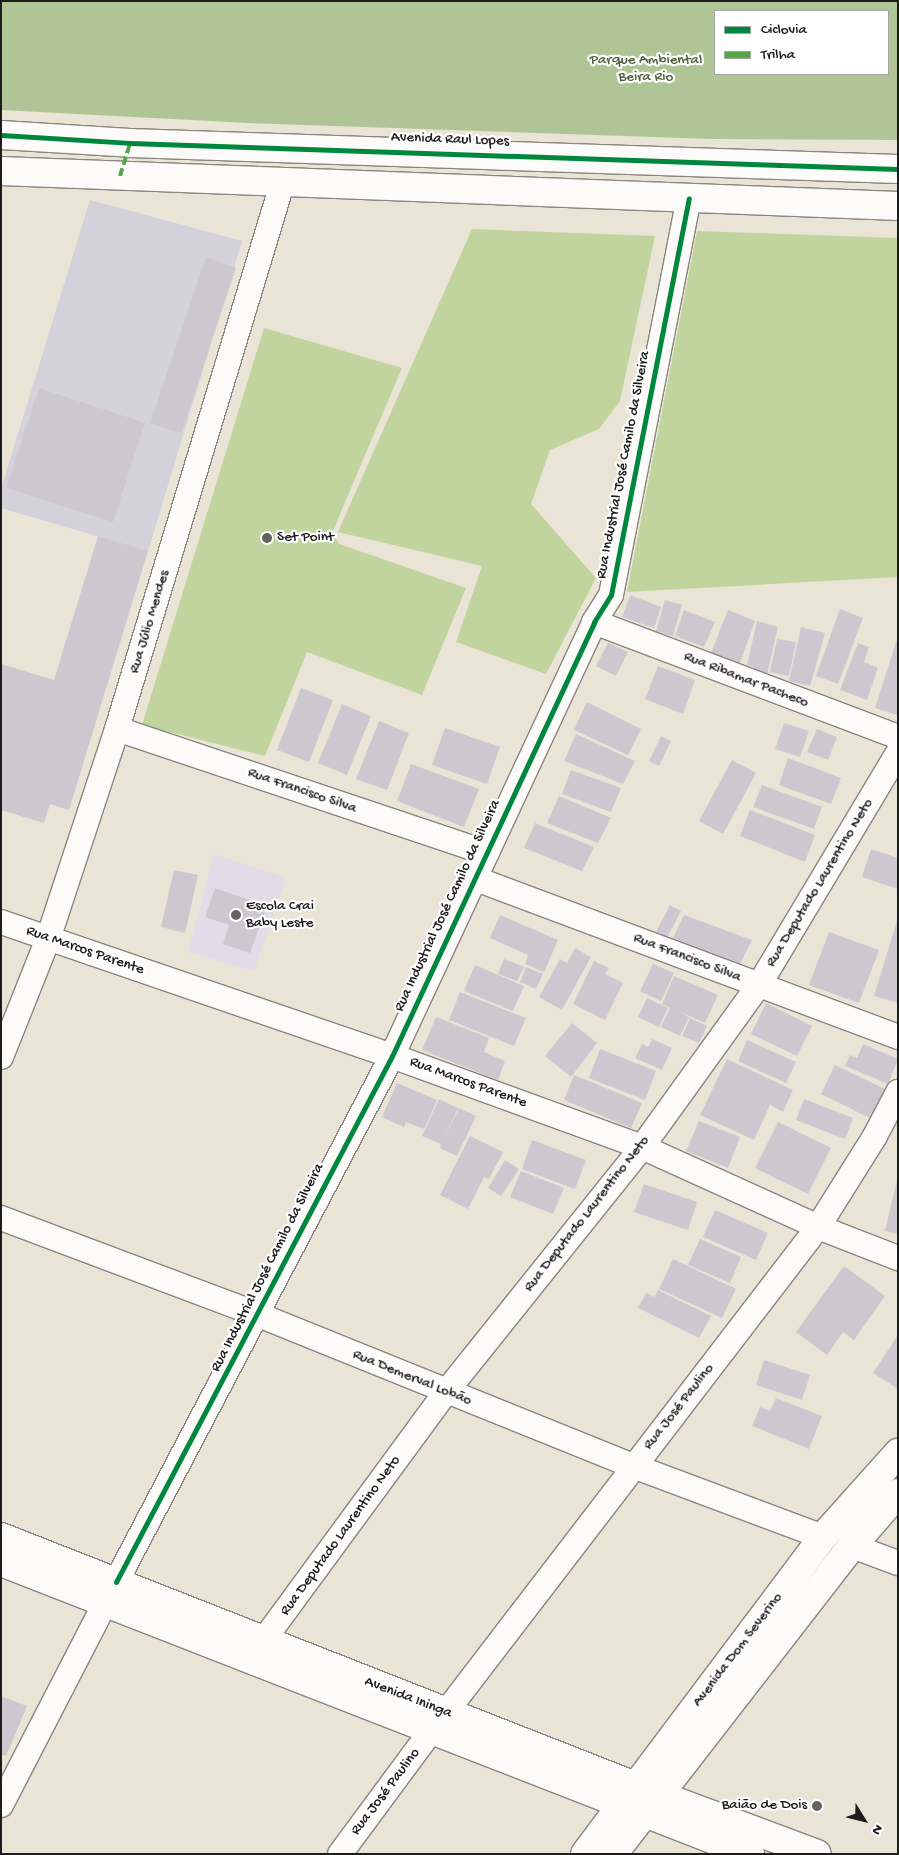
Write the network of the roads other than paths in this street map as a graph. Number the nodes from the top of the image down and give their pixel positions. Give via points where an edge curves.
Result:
1 (1, 135) edge
2 (898, 169) edge
3 (1, 171) edge
4 (283, 181) junction
5 (689, 199) junction
6 (898, 206) edge
7 (594, 622) junction
8 (117, 729) junction
9 (898, 737) edge
10 (898, 753) edge
11 (487, 853) junction
12 (476, 879) junction
13 (1, 922) edge
14 (48, 939) junction
15 (758, 985) junction
16 (898, 1037) edge
17 (392, 1056) junction
18 (1, 1057) edge
19 (898, 1092) edge
20 (642, 1147) junction
21 (1, 1218) edge
22 (818, 1227) junction
23 (898, 1258) edge
24 (259, 1315) junction
25 (446, 1392) junction
26 (898, 1453) edge
27 (633, 1466) junction
28 (898, 1493) edge
29 (1, 1537) edge
30 (823, 1537) junction
31 (852, 1546) junction
32 (1, 1562) edge
33 (898, 1562) edge
34 (111, 1592) junction
35 (259, 1651) junction
36 (439, 1721) junction
37 (639, 1800) junction
38 (1, 1805) edge
39 (340, 1854) edge
40 (585, 1854) edge
41 (613, 1854) edge
42 (750, 1854) edge
43 (817, 1854) edge

1 - 2 main road, Avenida Raul Lopes via 130,143
3 - 4 main road
4 - 5 main road
4 - 8 street, Rua Júlio Mendes
5 - 6 main road
5 - 7 street, Rua Industrial José Camilo da Silveira via 618,564 611,595
7 - 9 street, Rua Ribamar Pacheco
7 - 11 street, Rua Industrial José Camilo da Silveira
8 - 11 street, Rua Francisco Silva
8 - 14 street, Rua Júlio Mendes
10 - 15 street, Rua Deputado Laurentino Neto
11 - 12 street, Rua Industrial José Camilo da Silveira
12 - 15 street, Rua Francisco Silva
12 - 17 street, Rua Industrial José Camilo da Silveira
13 - 14 street, Rua Marcos Parente
14 - 17 street, Rua Marcos Parente
14 - 18 street, Rua Júlio Mendes
15 - 16 street, Rua Francisco Silva
15 - 20 street, Rua Deputado Laurentino Neto
17 - 20 street, Rua Marcos Parente
17 - 24 street, Rua Industrial José Camilo da Silveira
19 - 22 street, Rua José Paulino via 875,1136
20 - 22 street, Rua Marcos Parente
20 - 25 street, Rua Deputado Laurentino Neto
21 - 24 street, Rua Demerval Lobão
22 - 23 street, Rua Marcos Parente
22 - 27 street, Rua José Paulino
24 - 25 street, Rua Demerval Lobão
24 - 34 street, Rua Industrial José Camilo da Silveira
25 - 27 street, Rua Demerval Lobão
25 - 35 street, Rua Deputado Laurentino Neto
26 - 30 main road, Avenida Dom Severino
27 - 30 street, Rua Demerval Lobão
27 - 36 street, Rua José Paulino
28 - 31 main road, Avenida Dom Severino
29 - 34 main road, Avenida Ininga
30 - 37 main road, Avenida Dom Severino
31 - 33 street
31 - 37 main road, Avenida Dom Severino
32 - 34 main road, Avenida Ininga
34 - 35 main road, Avenida Ininga
34 - 38 street, Rua Industrial José Camilo da Silveira
35 - 36 main road, Avenida Ininga
36 - 37 main road, Avenida Ininga
36 - 39 street, Rua José Paulino
37 - 40 main road, Avenida Dom Severino
37 - 41 main road, Avenida Dom Severino
37 - 42 main road, Avenida Ininga
37 - 43 main road, Avenida Ininga

